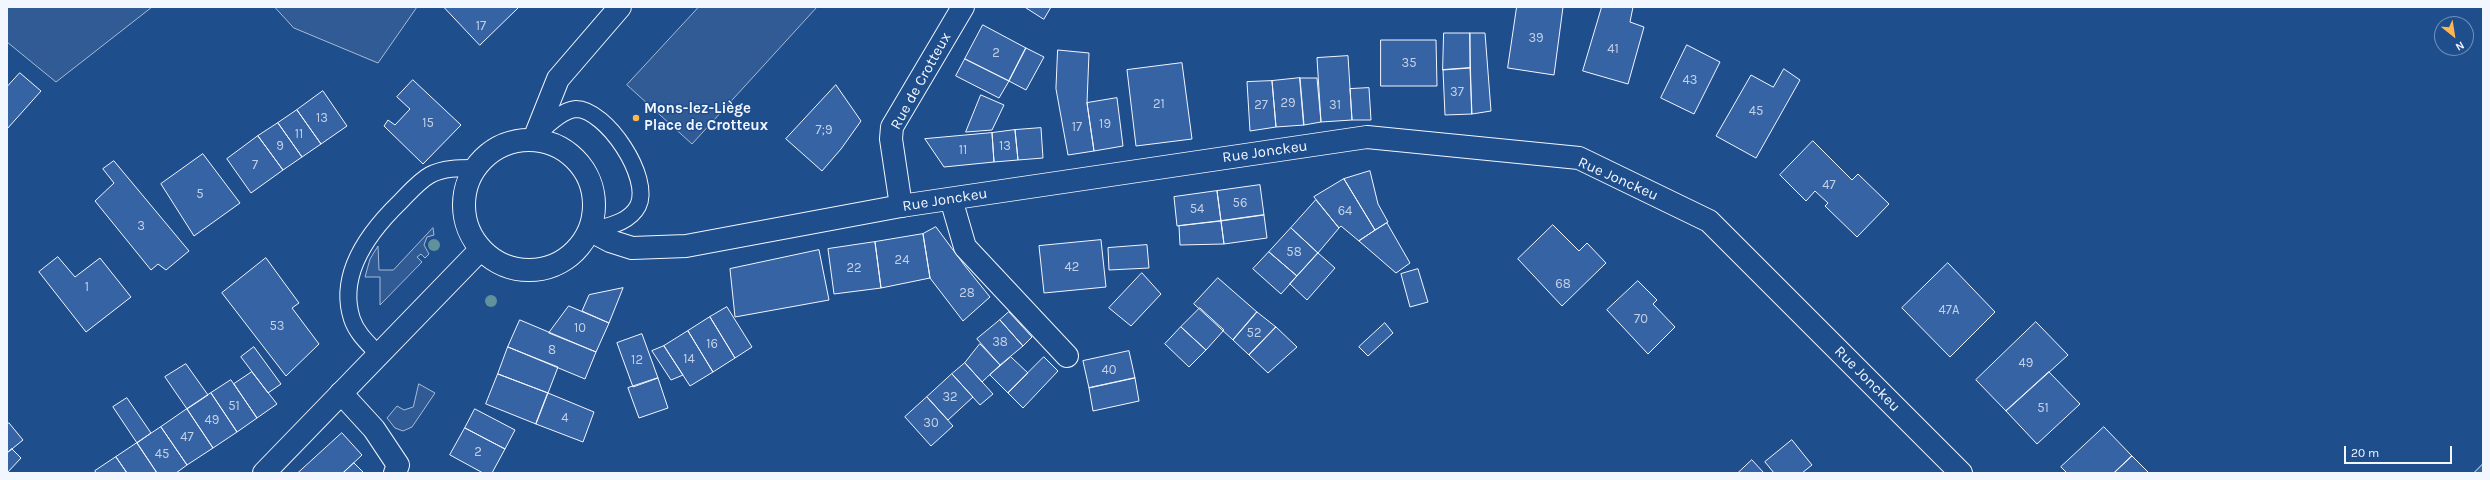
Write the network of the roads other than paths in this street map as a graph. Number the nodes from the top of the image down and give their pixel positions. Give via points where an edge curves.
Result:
1 (620, 7) edge
2 (963, 7) edge
3 (534, 139) junction
4 (474, 168) junction
5 (951, 199) junction
6 (901, 206) junction
7 (591, 231) junction
8 (480, 250) junction
9 (379, 355) junction
10 (1067, 356) dead end
11 (341, 394) junction
12 (264, 473) edge
13 (395, 473) edge
14 (1961, 473) edge

1 - 3 street via 558,79
2 - 6 street, Rue de Crotteux via 892,127 891,139
3 - 4 street via 521,138 504,143 488,153
3 - 7 street via 561,148 576,160 584,171 592,188 595,206
3 - 7 lane via 550,122 565,113 575,109 584,111 606,126 633,161 641,193 638,205 630,216 614,225
4 - 8 street via 463,200 464,214 473,240
4 - 9 lane via 448,169 430,175 376,227 356,260 349,294 352,318 363,338
5 - 6 street, Rue Jonckeu
5 - 10 street via 965,247
5 - 14 street, Rue Jonckeu via 1367,137 1579,158 1709,221
6 - 7 street, Rue Jonckeu via 713,242 660,249 632,248
7 - 8 street via 576,250 560,261 541,269 514,269 495,262
8 - 9 street
9 - 11 street
11 - 12 street
11 - 13 street via 374,429 398,465

